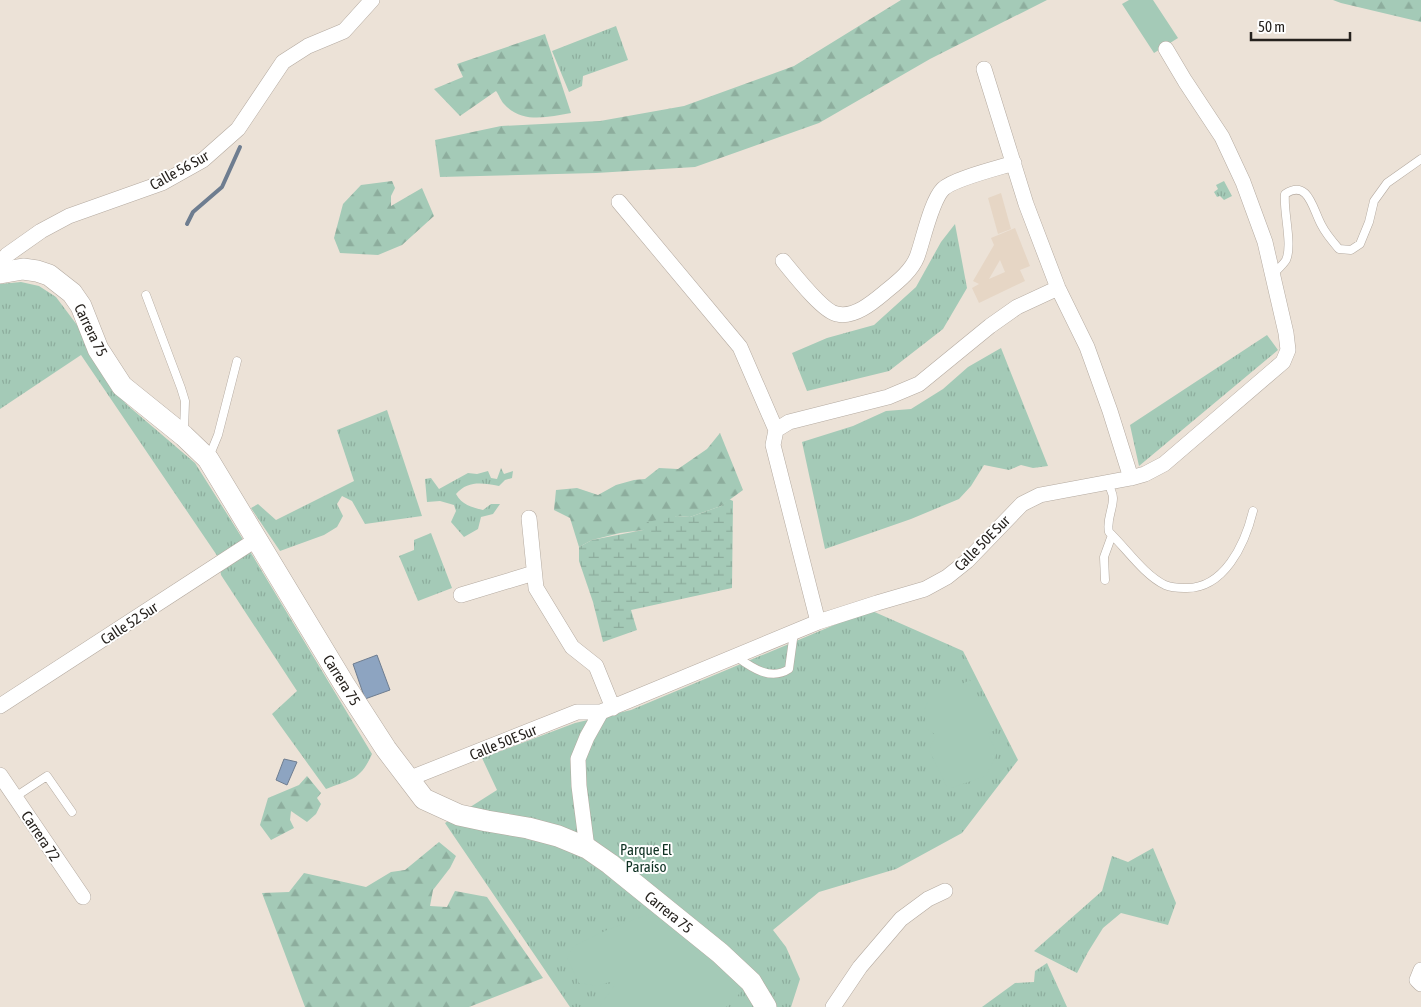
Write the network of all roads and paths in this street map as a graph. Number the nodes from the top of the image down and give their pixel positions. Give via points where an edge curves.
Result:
1 (372, 0) edge
2 (1166, 49) dead end
3 (984, 69) dead end
4 (1421, 159) edge
5 (1014, 163) junction
6 (619, 202) dead end
7 (783, 261) dead end
8 (0, 263) edge
9 (0, 273) edge
10 (1273, 274) junction
11 (1058, 288) junction
12 (146, 295) dead end
13 (237, 361) dead end
14 (776, 430) junction
15 (184, 436) junction
16 (208, 459) junction
17 (1130, 478) junction
18 (1109, 482) junction
19 (1253, 511) dead end
20 (529, 518) dead end
21 (1112, 535) junction
22 (257, 539) junction
23 (534, 573) junction
24 (1105, 580) dead end
25 (461, 595) dead end
26 (818, 622) junction
27 (794, 632) junction
28 (737, 657) junction
29 (0, 706) edge
30 (607, 710) junction
31 (0, 775) edge
32 (408, 780) junction
33 (15, 797) junction
34 (72, 812) dead end
35 (587, 848) junction
36 (945, 891) dead end
37 (83, 897) dead end
38 (1421, 970) edge
39 (1421, 984) edge
40 (766, 1007) edge
41 (833, 1007) edge

1 - 8 street, Calle 56 Sur via 344,30 308,46 283,62 238,129 203,160 162,183 69,216 40,231
2 - 10 street, Calle 50E Sur via 1233,160 1265,242
3 - 5 street
4 - 10 lane via 1387,183 1374,201 1360,244 1351,250 1339,249 1322,227 1311,199 1301,190 1292,189 1285,194 1286,259
5 - 7 street via 943,189 916,260 902,278 871,304 851,314 836,314 824,306
5 - 11 street
6 - 14 street via 740,347
9 - 15 street, Carrera 75 via 23,269 38,271 49,275 72,293 81,306 98,349 122,386
10 - 17 street, Calle 50E Sur via 1286,332 1288,350 1283,362 1164,464
11 - 14 street via 1017,307 919,384 888,397 789,422
11 - 17 street via 1087,347
12 - 15 lane via 185,401
13 - 16 lane
14 - 26 street via 773,445
15 - 16 street, Carrera 75
16 - 22 street, Carrera 75
17 - 18 street, Calle 50E Sur
18 - 21 lane via 1113,500 1107,523
18 - 26 street, Calle 50E Sur via 1040,495 1022,504 947,578 925,589
19 - 21 lane via 1242,543 1225,570 1208,583 1196,587 1165,585 1144,569
20 - 23 street
21 - 24 lane via 1104,557
22 - 29 street, Calle 52 Sur
22 - 32 street, Carrera 75 via 344,684
23 - 25 street
23 - 30 street via 536,588 572,647 596,666
26 - 27 street, Calle 50E Sur
27 - 28 street, Calle 50E Sur
27 - 28 lane via 789,669 781,674 753,669
28 - 30 street, Calle 50E Sur
30 - 32 street, Calle 50E Sur via 578,712
30 - 35 street via 586,737 578,759
31 - 33 street, Carrera 72
32 - 35 street, Carrera 75 via 424,799 459,815 528,828
33 - 34 lane via 47,776
33 - 37 street, Carrera 72
35 - 40 street, Carrera 75 via 720,953 751,982
36 - 41 street via 900,919 860,967
38 - 39 street via 1417,980

